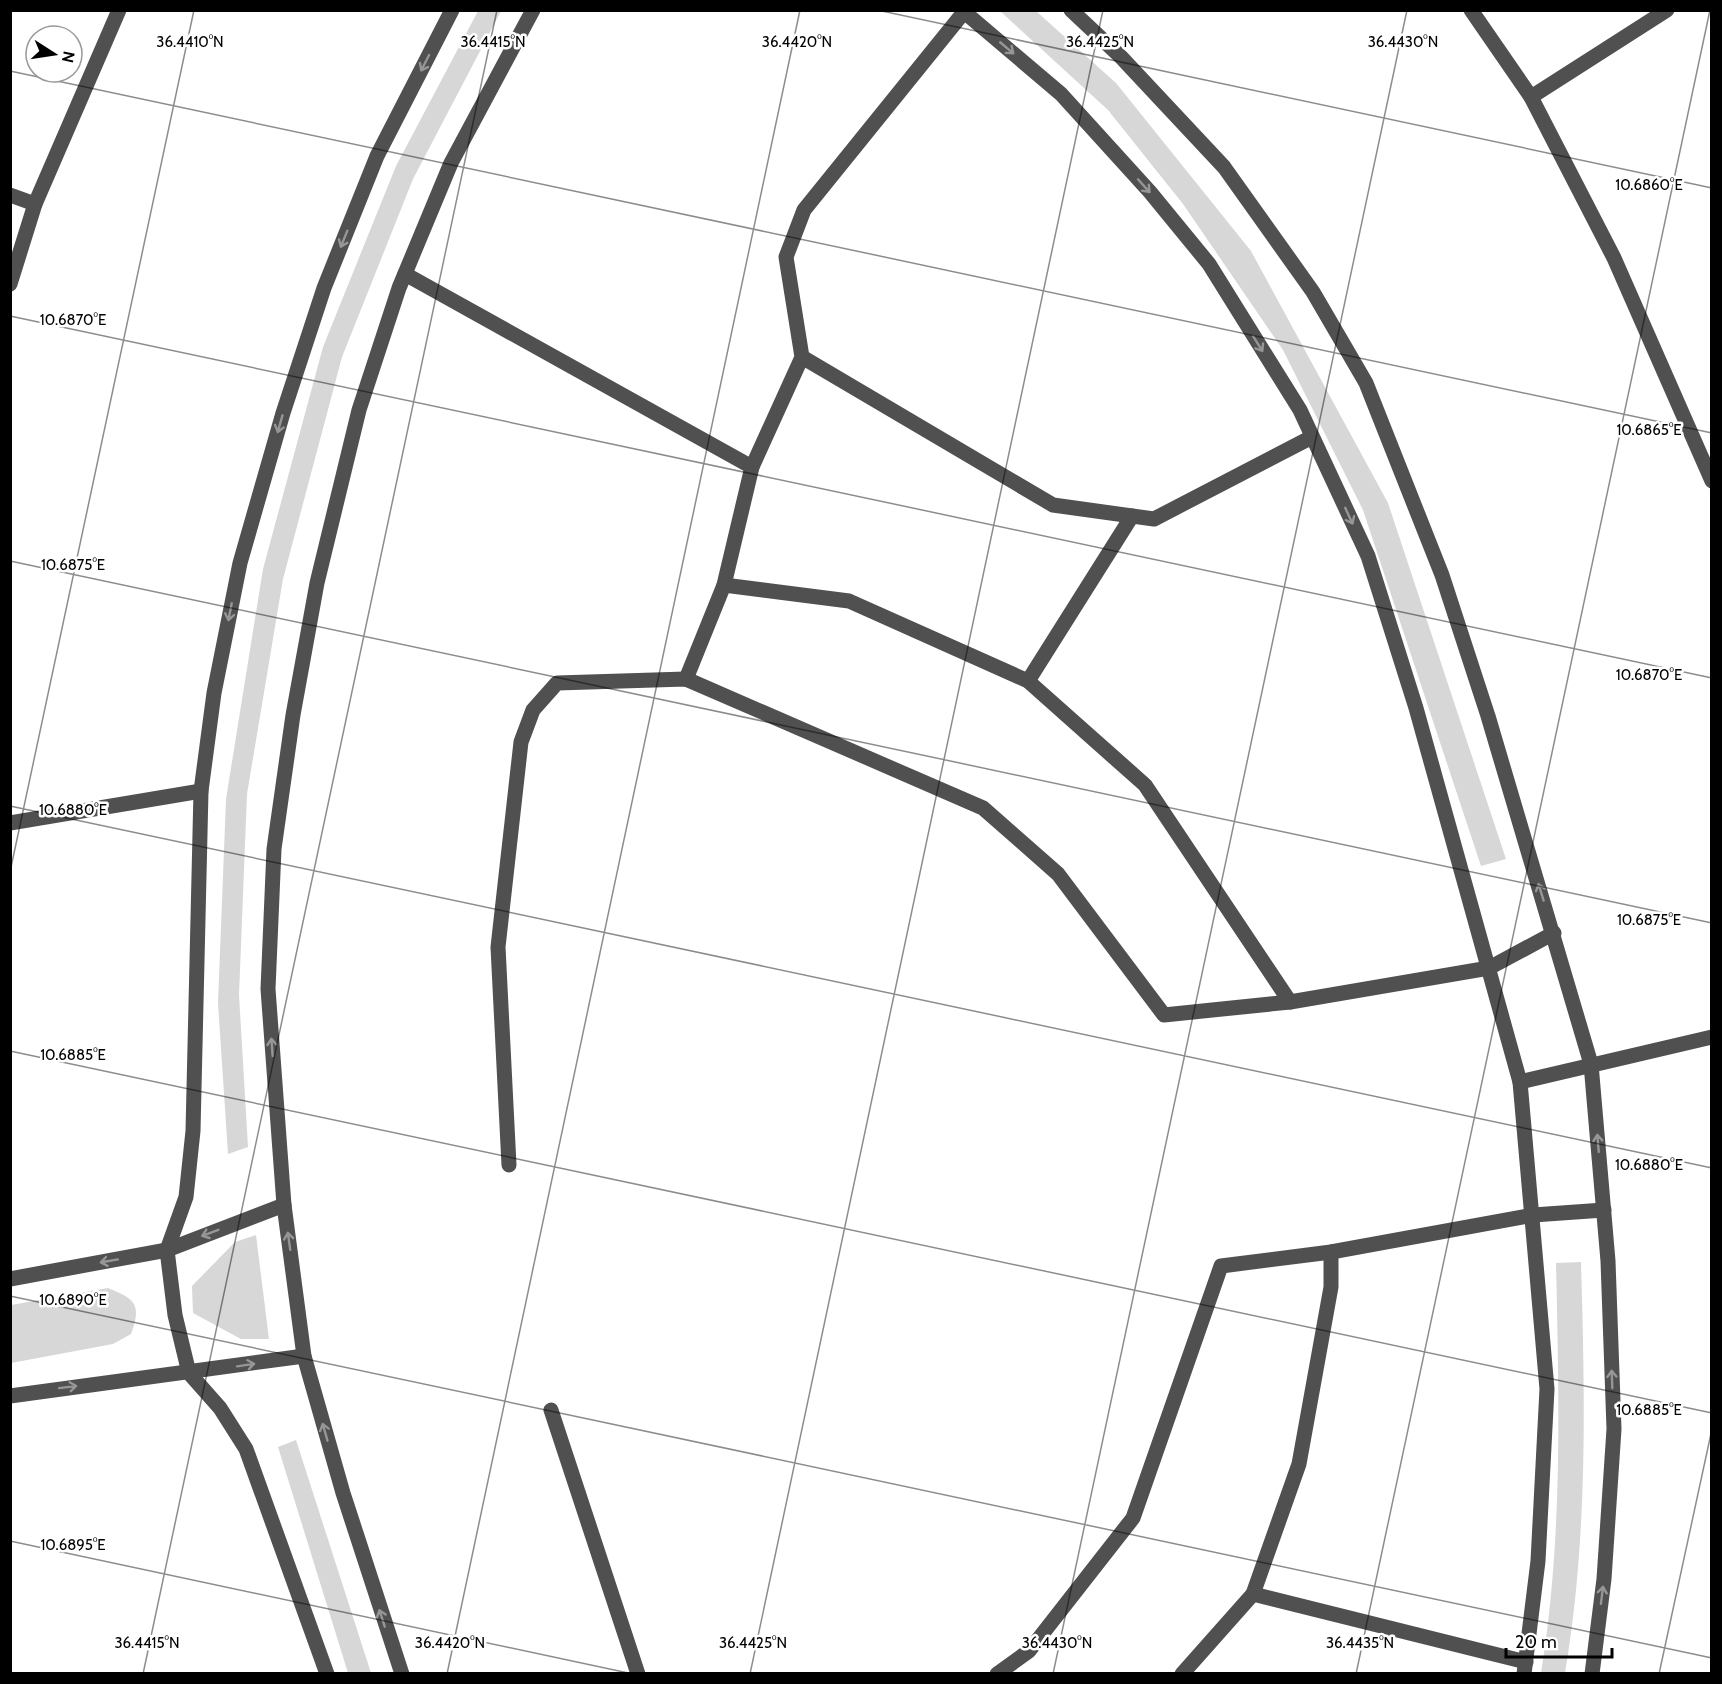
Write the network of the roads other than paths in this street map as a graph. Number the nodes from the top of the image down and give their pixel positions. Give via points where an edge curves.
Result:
1 (119, 10) edge
2 (452, 10) edge
3 (533, 10) edge
4 (1071, 10) edge
5 (1471, 10) edge
6 (1667, 10) edge
7 (963, 11) edge
8 (1531, 97) junction
9 (10, 195) edge
10 (35, 204) junction
11 (405, 274) junction
12 (10, 284) edge
13 (802, 357) junction
14 (1312, 437) junction
15 (752, 467) junction
16 (1712, 481) edge
17 (1132, 516) junction
18 (724, 585) junction
19 (686, 679) junction
20 (1028, 681) junction
21 (201, 791) junction
22 (10, 823) edge
23 (1554, 933) junction
24 (1489, 968) junction
25 (1290, 1002) junction
26 (1712, 1037) edge
27 (1591, 1064) junction
28 (1520, 1082) junction
29 (509, 1165) dead end
30 (284, 1205) junction
31 (1604, 1210) junction
32 (1533, 1215) junction
33 (167, 1250) junction
34 (1331, 1252) junction
35 (10, 1280) edge
36 (304, 1356) junction
37 (189, 1373) junction
38 (10, 1396) edge
39 (551, 1410) dead end
40 (1253, 1594) junction
41 (1525, 1668) edge
42 (327, 1674) edge
43 (402, 1674) edge
44 (638, 1674) edge
45 (997, 1674) edge
46 (1182, 1674) edge
47 (1592, 1674) edge

1 - 10 street
2 -> 21 street via 377,156 324,288 283,413 240,563 214,693
3 - 11 street via 451,163
23 -> 4 street via 1442,575 1366,383 1313,292 1224,167 1121,57
5 - 8 street
6 - 8 street
7 - 13 street via 804,210 786,257
7 -> 14 street via 1061,94 1165,210 1209,264 1300,410
8 - 16 street via 1614,258
9 - 10 street
10 - 12 street
11 - 15 street
30 -> 11 street via 268,989 274,849 317,583 359,410
13 - 15 street
13 - 17 street via 1053,505
14 - 17 street via 1154,519
14 -> 24 street via 1368,556 1416,708
15 - 18 street
17 - 20 street
18 - 19 street
18 - 20 street via 849,601
19 - 25 street via 983,808 1058,874 1164,1015
19 - 29 street via 556,683 533,710 521,742 498,947
20 - 25 street via 1145,785
21 - 22 street
21 - 33 street via 193,1131 186,1197
23 - 24 street
23 - 27 street
24 - 25 street
24 - 28 street
26 - 27 street
27 - 28 street
31 -> 27 street
28 - 32 street
30 -> 33 street
36 -> 30 street
31 - 32 street
47 -> 31 street via 1604,1579 1614,1429
32 - 34 street
32 - 41 street via 1547,1389 1538,1560
33 -> 35 street
33 - 37 street via 175,1315
34 - 40 street via 1331,1287 1299,1464
34 - 45 street via 1221,1266 1133,1518 1029,1651
37 -> 36 street
43 -> 36 street via 343,1493
38 -> 37 street
37 - 42 street via 220,1408 246,1449
39 - 44 street
40 - 41 street
40 - 46 street

